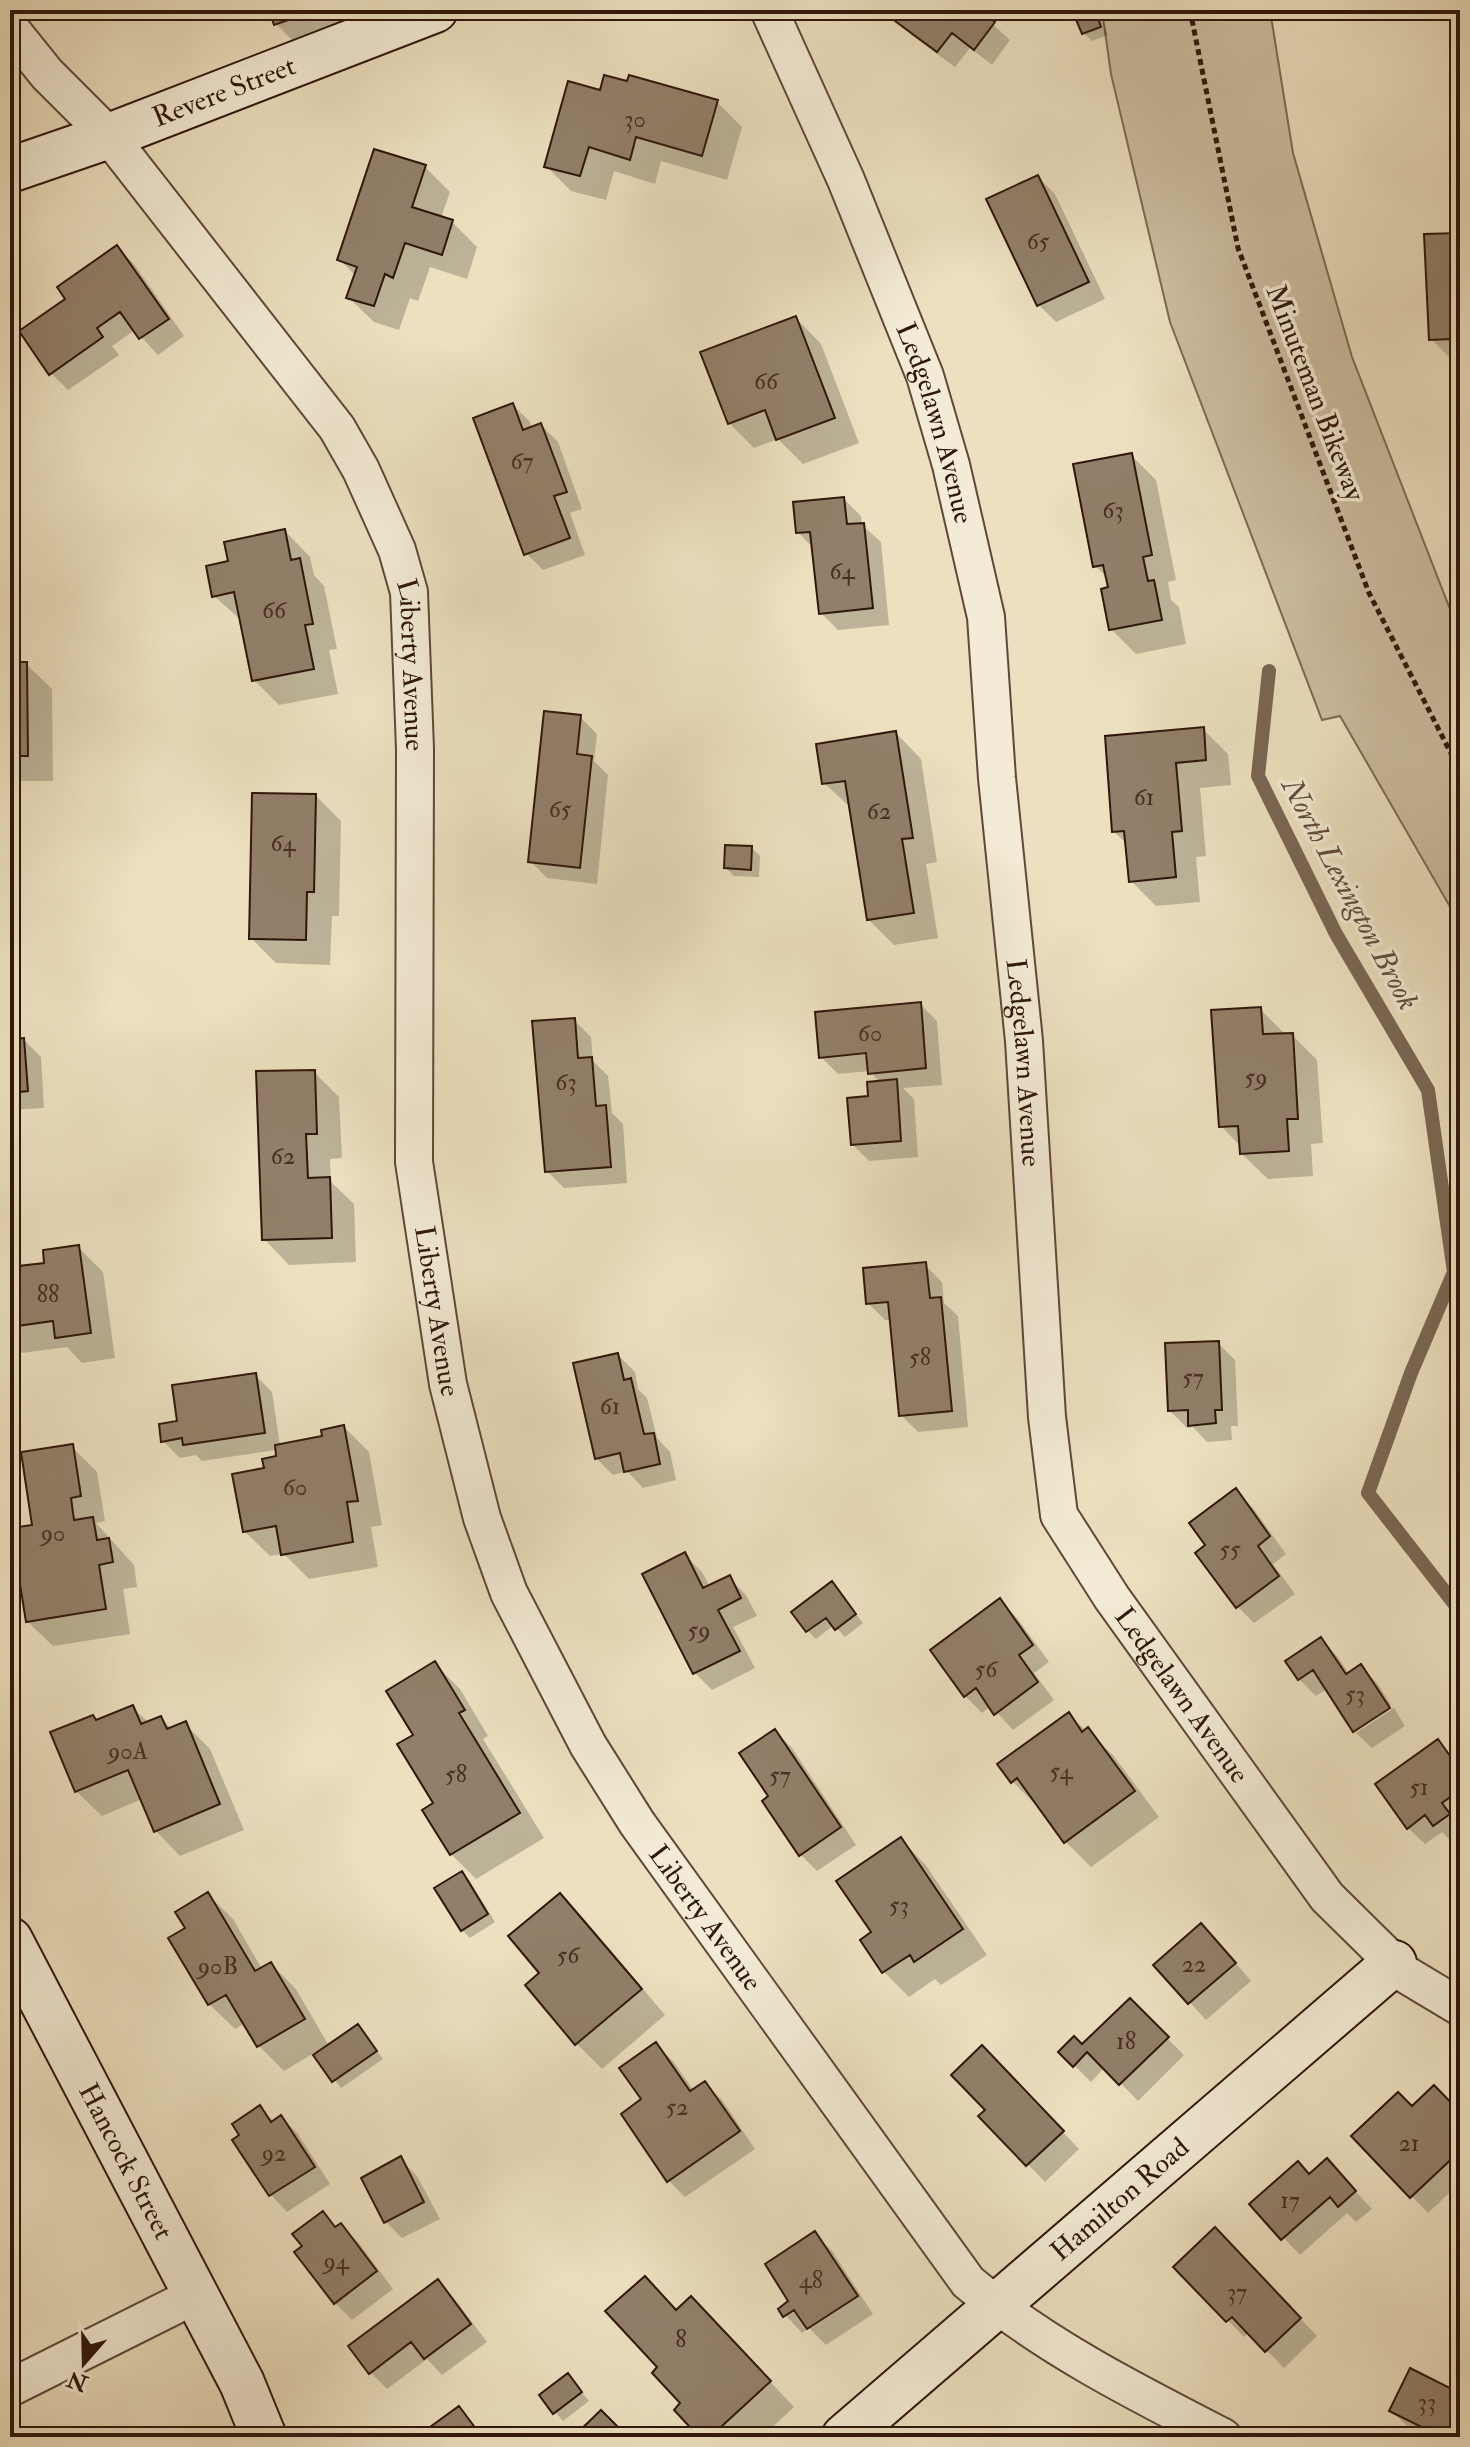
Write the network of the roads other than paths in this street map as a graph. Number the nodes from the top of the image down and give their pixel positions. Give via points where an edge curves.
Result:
1 (435, 10) edge
2 (769, 10) edge
3 (10, 28) edge
4 (109, 136) junction
5 (10, 170) edge
6 (10, 1940) edge
7 (1394, 1963) junction
8 (1460, 2007) edge
9 (196, 2295) junction
10 (995, 2305) junction
11 (242, 2383) junction
12 (10, 2388) edge
13 (264, 2437) edge
14 (287, 2437) edge
15 (844, 2437) edge
16 (1223, 2437) edge

1 - 4 street, Revere Street
2 - 7 street, Ledgelawn Avenue via 846,180 925,376 986,617 1024,1041 1047,1417 1059,1515 1112,1598 1327,1897
3 - 4 street, Liberty Avenue
4 - 5 street, Revere Street
4 - 10 street, Liberty Avenue via 337,428 397,550 409,592 415,749 414,1162 448,1384 482,1518 509,1593 588,1745 637,1823 946,2255
6 - 9 street, Hancock Street
7 - 8 street, Ledgelawn Avenue
7 - 10 street, Hamilton Road
9 - 11 street, Hancock Street
9 - 12 street
10 - 15 street, Hamilton Road
10 - 16 street, Liberty Avenue via 1052,2344
11 - 13 street, Hancock Street
11 - 14 street, Hancock Street

